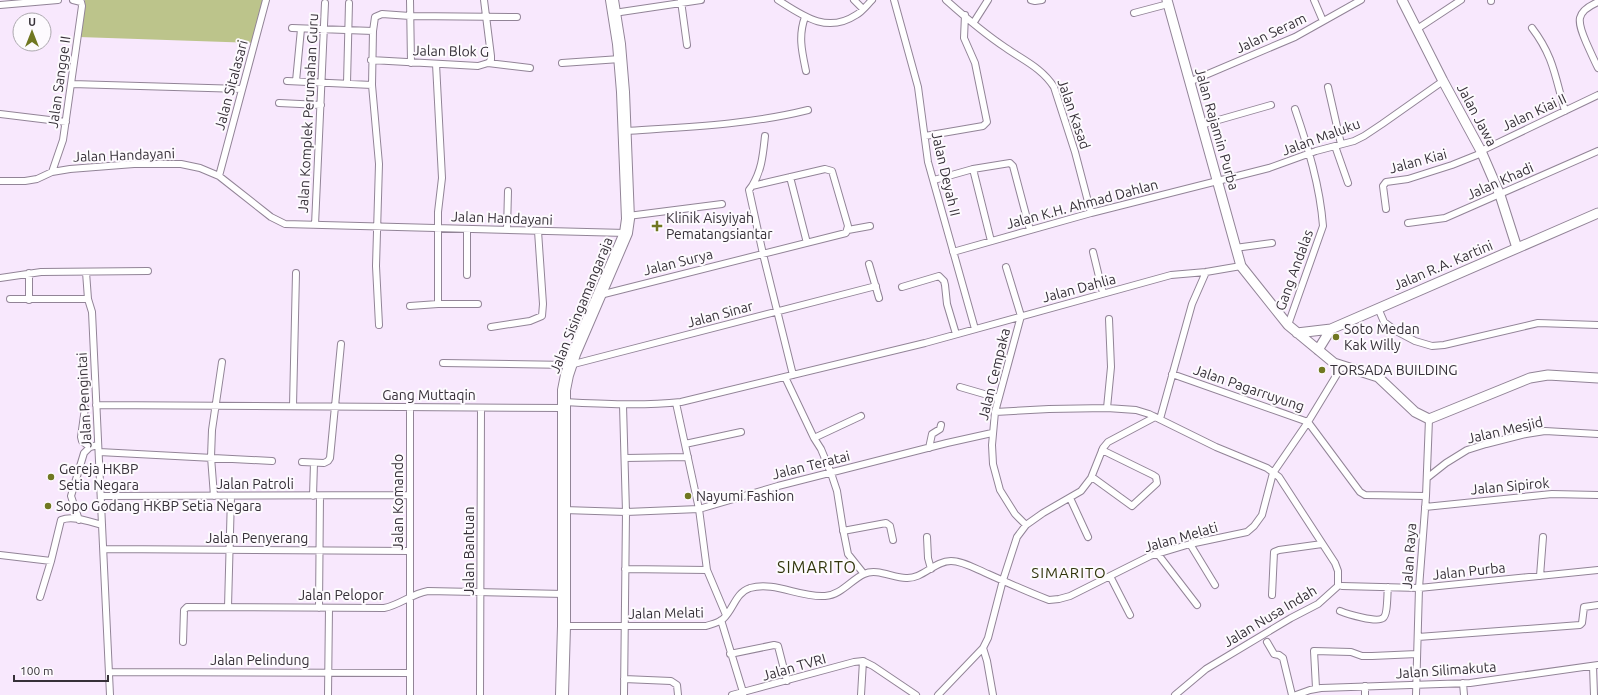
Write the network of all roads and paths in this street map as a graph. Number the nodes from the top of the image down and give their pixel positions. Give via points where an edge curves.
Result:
1 (58, 0) edge
2 (73, 0) edge
3 (266, 0) edge
4 (410, 0) edge
5 (484, 0) edge
6 (612, 0) edge
7 (701, 0) edge
8 (778, 0) edge
9 (854, 0) edge
10 (872, 0) edge
11 (894, 0) edge
12 (946, 0) edge
13 (988, 0) edge
14 (1031, 0) edge
15 (1042, 0) edge
16 (1314, 0) edge
17 (1361, 0) edge
18 (1402, 0) edge
19 (1461, 0) edge
20 (681, 2) edge
21 (786, 2) edge
22 (1167, 2) edge
23 (1598, 2) edge
24 (325, 3) dead end
25 (349, 3) dead end
26 (0, 5) edge
27 (863, 9) junction
28 (614, 13) junction
29 (1134, 13) dead end
30 (965, 15) junction
31 (410, 16) junction
32 (485, 17) junction
33 (517, 17) dead end
34 (805, 17) junction
35 (1323, 21) junction
36 (974, 22) junction
37 (292, 28) dead end
38 (1532, 28) dead end
39 (301, 29) junction
40 (324, 30) junction
41 (349, 30) junction
42 (1417, 30) junction
43 (373, 31) junction
44 (687, 45) dead end
45 (620, 59) junction
46 (371, 60) junction
47 (411, 63) junction
48 (488, 63) junction
49 (562, 63) dead end
50 (436, 64) junction
51 (530, 68) dead end
52 (1598, 68) edge
53 (806, 71) dead end
54 (286, 80) dead end
55 (296, 81) junction
56 (1443, 81) junction
57 (322, 82) junction
58 (1189, 82) junction
59 (347, 83) junction
60 (72, 84) junction
61 (372, 85) junction
62 (1328, 87) dead end
63 (242, 89) junction
64 (1598, 95) edge
65 (279, 103) dead end
66 (321, 105) junction
67 (1271, 105) dead end
68 (1295, 109) dead end
69 (808, 110) dead end
70 (1565, 111) junction
71 (0, 114) edge
72 (66, 122) junction
73 (1201, 125) junction
74 (625, 131) junction
75 (765, 136) dead end
76 (924, 136) junction
77 (1338, 145) junction
78 (1598, 151) edge
79 (1482, 152) junction
80 (1310, 153) junction
81 (973, 169) junction
82 (52, 172) junction
83 (219, 176) junction
84 (790, 177) junction
85 (934, 180) junction
86 (1218, 180) junction
87 (0, 181) edge
88 (1348, 183) dead end
89 (752, 186) junction
90 (508, 191) dead end
91 (1500, 195) junction
92 (722, 204) dead end
93 (1386, 209) dead end
94 (1092, 213) junction
95 (1598, 213) edge
96 (628, 216) junction
97 (1408, 223) dead end
98 (315, 225) junction
99 (870, 226) dead end
100 (378, 227) junction
101 (438, 228) junction
102 (467, 229) junction
103 (507, 230) junction
104 (848, 230) junction
105 (1030, 230) junction
106 (538, 231) junction
107 (626, 233) junction
108 (991, 241) junction
109 (807, 243) junction
110 (1272, 243) dead end
111 (1235, 248) junction
112 (1517, 248) junction
113 (953, 252) junction
114 (1093, 252) dead end
115 (763, 254) junction
116 (869, 264) dead end
117 (1240, 266) junction
118 (1006, 267) dead end
119 (148, 271) dead end
120 (86, 272) junction
121 (1206, 272) junction
122 (29, 273) junction
123 (296, 273) dead end
124 (467, 275) dead end
125 (0, 278) edge
126 (876, 286) junction
127 (902, 287) dead end
128 (1103, 293) junction
129 (600, 295) junction
130 (879, 298) dead end
131 (10, 299) dead end
132 (88, 299) junction
133 (29, 300) junction
134 (438, 304) junction
135 (478, 304) dead end
136 (410, 306) dead end
137 (1378, 308) junction
138 (777, 311) junction
139 (1021, 316) junction
140 (1109, 319) dead end
141 (379, 325) dead end
142 (1288, 325) junction
143 (1598, 325) edge
144 (491, 327) dead end
145 (1331, 328) junction
146 (974, 329) junction
147 (1297, 333) junction
148 (956, 334) junction
149 (341, 344) dead end
150 (1318, 350) junction
151 (222, 362) dead end
152 (443, 363) dead end
153 (570, 365) junction
154 (1342, 366) junction
155 (1172, 374) junction
156 (793, 375) junction
157 (785, 377) junction
158 (1598, 378) edge
159 (960, 387) dead end
160 (998, 398) junction
161 (676, 403) junction
162 (96, 405) junction
163 (564, 405) junction
164 (624, 405) junction
165 (216, 406) junction
166 (293, 406) junction
167 (336, 406) junction
168 (410, 407) junction
169 (85, 408) dead end
170 (481, 408) junction
171 (1107, 408) junction
172 (995, 412) junction
173 (861, 416) dead end
174 (1157, 418) junction
175 (1429, 419) junction
176 (1308, 422) junction
177 (941, 425) dead end
178 (741, 432) dead end
179 (992, 434) junction
180 (1598, 434) edge
181 (814, 438) junction
182 (685, 444) junction
183 (98, 445) junction
184 (90, 447) junction
185 (929, 448) junction
186 (1102, 450) junction
187 (99, 452) junction
188 (688, 457) junction
189 (211, 458) junction
190 (625, 458) junction
191 (272, 461) dead end
192 (302, 462) dead end
193 (314, 463) junction
194 (831, 473) junction
195 (1273, 473) junction
196 (1092, 477) junction
197 (1426, 478) junction
198 (410, 495) junction
199 (1598, 495) edge
200 (101, 496) junction
201 (214, 496) junction
202 (231, 496) junction
203 (313, 496) junction
204 (320, 496) junction
205 (1426, 496) junction
206 (1070, 498) junction
207 (1425, 507) junction
208 (699, 509) junction
209 (564, 510) junction
210 (626, 512) junction
211 (79, 520) junction
212 (102, 524) junction
213 (1026, 525) junction
214 (843, 531) junction
215 (927, 537) dead end
216 (1088, 537) dead end
217 (1543, 537) dead end
218 (893, 540) dead end
219 (1190, 544) junction
220 (1322, 544) junction
221 (104, 549) junction
222 (230, 550) junction
223 (320, 551) junction
224 (410, 551) junction
225 (1157, 553) junction
226 (0, 555) edge
227 (51, 562) junction
228 (625, 569) junction
229 (931, 569) junction
230 (707, 570) junction
231 (1598, 570) edge
232 (864, 574) junction
233 (1110, 576) junction
234 (1540, 576) junction
235 (1003, 580) junction
236 (1215, 585) dead end
237 (1342, 586) dead end
238 (1388, 587) junction
239 (1419, 588) junction
240 (481, 593) junction
241 (564, 594) junction
242 (1272, 595) dead end
243 (410, 596) junction
244 (40, 597) dead end
245 (1197, 605) dead end
246 (1598, 605) edge
247 (228, 607) junction
248 (319, 608) junction
249 (329, 608) junction
250 (1340, 611) dead end
251 (726, 615) junction
252 (1130, 615) dead end
253 (721, 620) junction
254 (564, 626) junction
255 (625, 626) junction
256 (1418, 637) junction
257 (183, 642) dead end
258 (1267, 642) dead end
259 (983, 648) junction
260 (730, 654) junction
261 (1417, 654) junction
262 (863, 661) junction
263 (1595, 666) edge
264 (110, 672) junction
265 (328, 672) junction
266 (410, 673) junction
267 (624, 679) junction
268 (788, 681) junction
269 (1463, 683) junction
270 (1416, 684) junction
271 (1365, 686) junction
272 (1316, 688) junction
273 (743, 694) edge
274 (110, 695) edge
275 (328, 695) edge
276 (410, 695) edge
277 (480, 695) edge
278 (562, 695) edge
279 (624, 695) edge
280 (678, 695) edge
281 (732, 695) edge
282 (861, 695) edge
283 (916, 695) edge
284 (938, 695) edge
285 (993, 695) edge
286 (1175, 695) edge
287 (1292, 695) edge
288 (1296, 695) edge
289 (1365, 695) edge
290 (1416, 695) edge
291 (1464, 695) edge
292 (1594, 695) edge

1 - 26 street
2 - 60 street, Jalan Sangge II via 80,2 82,6
3 - 63 street, Jalan Sitalasari
4 - 31 street
5 - 32 street
6 - 28 highway, Jalan Sisingamangaraja
7 - 20 street
8 - 21 street
9 - 27 street
10 - 27 street
11 - 76 street, Jalan Deyah II via 917,80
12 - 30 street, Jalan Kasad
13 - 36 street
14 - 15 street
16 - 35 street
17 - 35 street, Jalan Seram
18 - 42 street, Jalan Jawa
19 - 42 street
20 - 28 street
20 - 44 street
21 - 34 street
22 - 29 street
22 - 58 street, Jalan Rajamin Purba
23 - 52 street via 1587,7 1579,21
24 - 40 street, Jalan Komplek Perumahan Guru
25 - 41 street
27 - 34 street via 858,15 843,22 821,22
28 - 45 highway, Jalan Sisingamangaraja
30 - 36 street, Jalan Kasad
30 - 76 street via 964,38 975,63 988,122 983,126
31 - 32 street
31 - 43 street via 382,14 375,17
31 - 47 street
32 - 33 street
32 - 48 street via 491,56
34 - 53 street via 800,42
35 - 58 street, Jalan Seram via 1295,37
36 - 94 street, Jalan Kasad via 1006,48 1039,69 1054,86
37 - 39 street
38 - 70 street via 1553,64
39 - 40 street
39 - 55 street
40 - 41 street
40 - 57 street, Jalan Komplek Perumahan Guru
41 - 43 street
41 - 59 street
42 - 56 street, Jalan Jawa
43 - 46 street
45 - 49 street
45 - 74 highway, Jalan Sisingamangaraja
46 - 47 street, Jalan Blok G
46 - 61 street
47 - 50 street, Jalan Blok G
48 - 50 street, Jalan Blok G via 478,66
48 - 51 street, Jalan Blok G
50 - 101 street via 442,178
54 - 55 street
55 - 57 street
56 - 77 street, Jalan Maluku via 1364,136
56 - 79 street, Jalan Jawa
57 - 59 street
57 - 66 street, Jalan Komplek Perumahan Guru
58 - 73 street, Jalan Rajamin Purba
59 - 61 street
60 - 63 street
60 - 72 street, Jalan Sangge II
61 - 100 street via 379,164
62 - 77 street
63 - 83 street, Jalan Sitalasari
64 - 70 street, Jalan Kiai II
65 - 66 street
66 - 98 street, Jalan Komplek Perumahan Guru
67 - 73 street
68 - 80 street, Gang Andalas
69 - 74 street via 739,123
70 - 79 street, Jalan Kiai II
71 - 72 street
72 - 82 street, Jalan Sangge II
73 - 86 street, Jalan Rajamin Purba
74 - 96 highway, Jalan Sisingamangaraja
75 - 89 street via 762,164
76 - 85 street, Jalan Deyah II
77 - 80 street, Jalan Maluku
77 - 88 street
78 - 91 street, Jalan Khadi
79 - 91 street, Jalan Jawa
79 - 93 street, Jalan Kiai via 1408,179 1386,182 1383,186
80 - 86 street, Jalan Maluku via 1269,168
80 - 142 street, Gang Andalas via 1323,226
81 - 85 street
81 - 105 street via 1012,164
81 - 108 street
82 - 83 street, Jalan Handayani via 134,164 181,164
82 - 87 street, Jalan Handayani via 37,179
83 - 98 street, Jalan Handayani via 271,217 285,224
84 - 89 street
84 - 104 street via 825,169 832,171
84 - 109 street
85 - 113 street, Jalan Deyah II
86 - 94 street, Jalan K.H. Ahmad Dahlan
86 - 111 street, Jalan Rajamin Purba
89 - 115 street via 749,190
90 - 103 street
91 - 97 street, Jalan Khadi via 1445,218
91 - 112 street, Jalan Jawa
92 - 96 street
94 - 105 street, Jalan K.H. Ahmad Dahlan
95 - 112 street, Jalan R.A. Kartini
96 - 107 highway, Jalan Sisingamangaraja
98 - 100 street, Jalan Handayani
99 - 104 street, Jalan Surya
100 - 101 street, Jalan Handayani
100 - 141 street via 376,266
101 - 102 street, Jalan Handayani
101 - 134 street
102 - 103 street, Jalan Handayani
102 - 124 street
103 - 106 street, Jalan Handayani
104 - 109 street, Jalan Surya via 846,233
105 - 108 street, Jalan K.H. Ahmad Dahlan
106 - 107 street, Jalan Handayani
106 - 144 street via 544,304 542,316 530,321
107 - 129 highway, Jalan Sisingamangaraja
108 - 113 street, Jalan K.H. Ahmad Dahlan
109 - 115 street, Jalan Surya
110 - 111 street
111 - 117 street, Jalan Rajamin Purba
112 - 137 street, Jalan R.A. Kartini
113 - 146 street, Jalan Deyah II
114 - 128 street
115 - 129 street, Jalan Surya
115 - 138 street
116 - 126 street
117 - 121 street, Jalan Dahlia
117 - 142 street
118 - 139 street
119 - 120 street
120 - 122 street
120 - 132 street, Jalan Pengintai
121 - 128 street, Jalan Dahlia via 1170,276
121 - 155 street via 1192,304
122 - 125 street
122 - 133 street
123 - 166 street
126 - 130 street
126 - 138 street, Jalan Sinar
127 - 148 street via 938,276 944,281 947,304
128 - 139 street, Jalan Dahlia
129 - 153 highway, Jalan Sisingamangaraja
131 - 133 street
132 - 133 street
132 - 162 street, Jalan Pengintai via 92,312
134 - 135 street
134 - 136 street
137 - 143 street via 1384,322 1396,331 1432,346 1538,323
137 - 145 street, Jalan R.A. Kartini
138 - 153 street, Jalan Sinar
138 - 156 street
139 - 146 street, Jalan Dahlia
139 - 160 street, Jalan Cempaka
140 - 171 street via 1111,367
142 - 147 street
145 - 147 street, Jalan R.A. Kartini
145 - 150 street
146 - 148 street, Jalan Dahlia
147 - 150 street
148 - 156 street, Jalan Dahlia
149 - 167 street
150 - 154 street
151 - 165 street
152 - 153 street, Jalan Sinar
153 - 163 highway, Jalan Sisingamangaraja via 564,390
154 - 175 street via 1378,377 1415,412
154 - 176 street, Jalan Melati
155 - 174 street
155 - 176 street, Jalan Pagarruyung
156 - 157 street, Jalan Dahlia
157 - 161 street, Gang Muttaqin
157 - 181 street
158 - 175 street via 1548,375 1534,378
159 - 160 street
160 - 172 street, Jalan Cempaka
161 - 164 street, Gang Muttaqin
161 - 182 street
162 - 165 street, Gang Muttaqin
162 - 183 street, Jalan Pengintai
163 - 164 street, Gang Muttaqin
163 - 170 street, Gang Muttaqin
163 - 209 highway, Jalan Sisingamangaraja
164 - 190 street
165 - 166 street, Gang Muttaqin
165 - 189 street
166 - 167 street, Gang Muttaqin
167 - 168 street, Gang Muttaqin
167 - 193 street via 330,458 324,463
168 - 170 street, Gang Muttaqin
168 - 198 street, Jalan Komando
169 - 184 street via 81,437
170 - 240 street, Jalan Bantuan
171 - 172 street
171 - 174 street via 1136,410
172 - 179 street, Jalan Cempaka
173 - 181 street
174 - 186 street via 1108,442
174 - 195 street, Jalan Nusa Indah
175 - 197 street, Jalan Raya
176 - 195 street, Jalan Melati
176 - 205 street, Jalan Pagarruyung via 1360,492 1365,495
177 - 185 street via 940,429 933,432
178 - 182 street
179 - 185 street, Jalan Teratai
179 - 213 street, Jalan Cempaka via 993,464 1000,490
180 - 197 street, Jalan Mesjid via 1545,432 1486,444 1467,450
181 - 194 street
182 - 188 street
183 - 184 street
183 - 187 street, Jalan Pengintai
184 - 211 street via 84,453 71,496
185 - 194 street, Jalan Teratai
186 - 196 street
186 - 196 street via 1154,476 1157,483 1132,506
187 - 189 street
187 - 200 street, Jalan Pengintai
188 - 190 street
188 - 208 street
189 - 191 street
189 - 201 street
190 - 210 street
192 - 193 street
193 - 203 street
194 - 208 street, Jalan Teratai
194 - 214 street via 837,491
195 - 219 street, Jalan Melati via 1262,515 1247,532
195 - 220 street, Jalan Nusa Indah via 1291,494
196 - 206 street via 1081,491
197 - 205 street, Jalan Raya
198 - 204 street, Jalan Patroli
198 - 224 street, Jalan Komando
199 - 207 street, Jalan Sipirok via 1552,494
200 - 201 street, Jalan Patroli
200 - 212 street, Jalan Pengintai
201 - 202 street, Jalan Patroli
202 - 203 street, Jalan Patroli
202 - 222 street
203 - 204 street, Jalan Patroli
204 - 223 street
205 - 207 street, Jalan Raya
206 - 213 street
206 - 216 street
207 - 239 street, Jalan Raya
208 - 210 street, Jalan Teratai
208 - 230 street
209 - 210 street, Jalan Teratai
209 - 241 highway, Jalan Sisingamangaraja
210 - 228 street
211 - 212 street
211 - 227 street via 61,520
212 - 221 street, Jalan Pengintai
213 - 235 street via 1017,536
214 - 218 street via 886,523 890,526
214 - 232 street via 848,554
215 - 229 street
217 - 234 street
219 - 225 street, Jalan Melati
219 - 236 street
220 - 242 street via 1274,552
220 - 286 street, Jalan Nusa Indah via 1335,562 1338,571 1338,586 1333,592 1318,604 1206,669
221 - 222 street, Jalan Penyerang
221 - 264 street, Jalan Pengintai
222 - 223 street, Jalan Penyerang
222 - 247 street
223 - 224 street, Jalan Penyerang
223 - 248 street
224 - 243 street, Jalan Komando
225 - 233 street, Jalan Melati
225 - 245 street
226 - 227 street
227 - 244 street
228 - 230 street
228 - 255 street
229 - 232 street, Jalan Melati via 916,577 906,578
229 - 235 street, Jalan Melati via 949,561 957,562
230 - 251 street
231 - 234 street, Jalan Purba
232 - 251 street, Jalan Melati via 827,596 801,594 767,586 752,588 738,596
233 - 235 street, Jalan Melati via 1070,596 1049,600
233 - 252 street
234 - 239 street, Jalan Purba
235 - 259 street
237 - 238 street, Jalan Purba
238 - 239 street, Jalan Purba
238 - 250 street via 1385,617 1382,619
239 - 256 street, Jalan Raya
240 - 241 street, Jalan Pelopor
240 - 243 street, Jalan Pelopor via 428,591
240 - 277 street, Jalan Bantuan
241 - 254 highway, Jalan Sisingamangaraja
243 - 249 street, Jalan Pelopor via 392,607
243 - 266 street
246 - 256 street via 1584,607 1580,625
247 - 248 street, Jalan Pelopor
247 - 257 street, Jalan Pelopor via 187,607 184,610
248 - 249 street, Jalan Pelopor
249 - 265 street
251 - 253 street, Jalan Melati
253 - 255 street, Jalan Melati via 706,626
253 - 260 street
254 - 255 street, Jalan Melati
254 - 278 highway, Jalan Sisingamangaraja
255 - 267 street
256 - 261 street, Jalan Raya
258 - 287 street via 1274,654 1283,658
259 - 284 street
259 - 285 street
260 - 268 street via 778,646
260 - 273 street
261 - 270 street, Jalan Raya
261 - 272 street via 1362,656 1351,652 1314,651
262 - 268 street, Jalan TVRI
262 - 282 street
262 - 283 street
263 - 269 street, Jalan Silimakuta
263 - 292 street
264 - 265 street, Jalan Pelindung
264 - 274 street, Jalan Pengintai
265 - 266 street, Jalan Pelindung
265 - 275 street
266 - 276 street
267 - 279 street
267 - 280 street via 671,681 677,685
268 - 273 street, Jalan TVRI
269 - 270 street, Jalan Silimakuta
269 - 291 street
270 - 271 street, Jalan Silimakuta
270 - 290 street, Jalan Raya
271 - 272 street, Jalan Silimakuta
271 - 289 street
272 - 288 street, Jalan Silimakuta
273 - 281 street, Jalan TVRI

